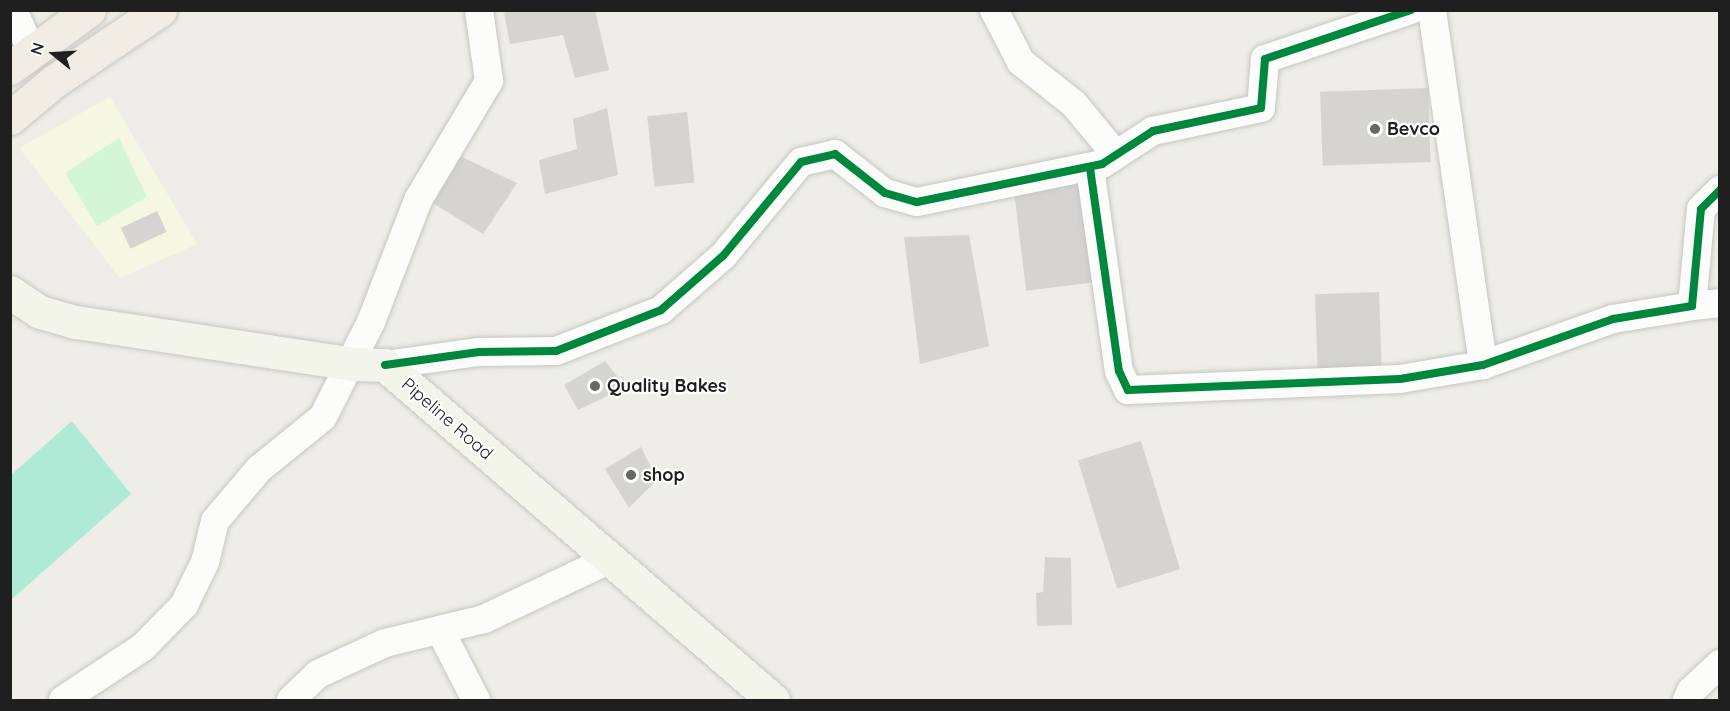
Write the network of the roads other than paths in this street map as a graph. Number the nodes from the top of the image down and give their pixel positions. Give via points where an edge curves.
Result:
1 (13, 10) edge
2 (89, 10) edge
3 (160, 10) edge
4 (479, 10) edge
5 (994, 10) edge
6 (1411, 10) edge
7 (1432, 10) edge
8 (20, 59) edge
9 (53, 82) junction
10 (10, 118) edge
11 (1116, 156) junction
12 (1090, 168) junction
13 (1719, 190) edge
14 (10, 292) edge
15 (1706, 305) edge
16 (353, 364) junction
17 (385, 365) junction
18 (1484, 365) junction
19 (608, 560) junction
20 (440, 630) junction
21 (1719, 664) edge
22 (63, 700) edge
23 (291, 700) edge
24 (476, 700) edge
25 (772, 700) edge
26 (1687, 700) edge

1 - 8 street
2 - 8 main road
3 - 9 main road
4 - 16 street via 489,81 418,201
5 - 11 street via 1021,62 1074,104
6 - 11 street via 1265,59 1262,108 1153,131
7 - 18 street
8 - 9 street
9 - 10 main road
11 - 12 street
12 - 17 street via 917,202 885,193 835,154 801,162 723,256 661,310 556,351 479,352
12 - 18 street via 1119,371 1128,390 1400,379
13 - 15 street via 1701,210
14 - 16 street, Pipeline Road via 40,312 76,322
15 - 18 street via 1613,319
16 - 17 street, Pipeline Road
16 - 22 street via 323,417 260,469 215,521 206,562 184,605 143,647
17 - 19 street, Pipeline Road
19 - 20 street via 484,619
19 - 25 street, Pipeline Road
20 - 23 street via 385,643 318,674
20 - 24 street
21 - 26 street

